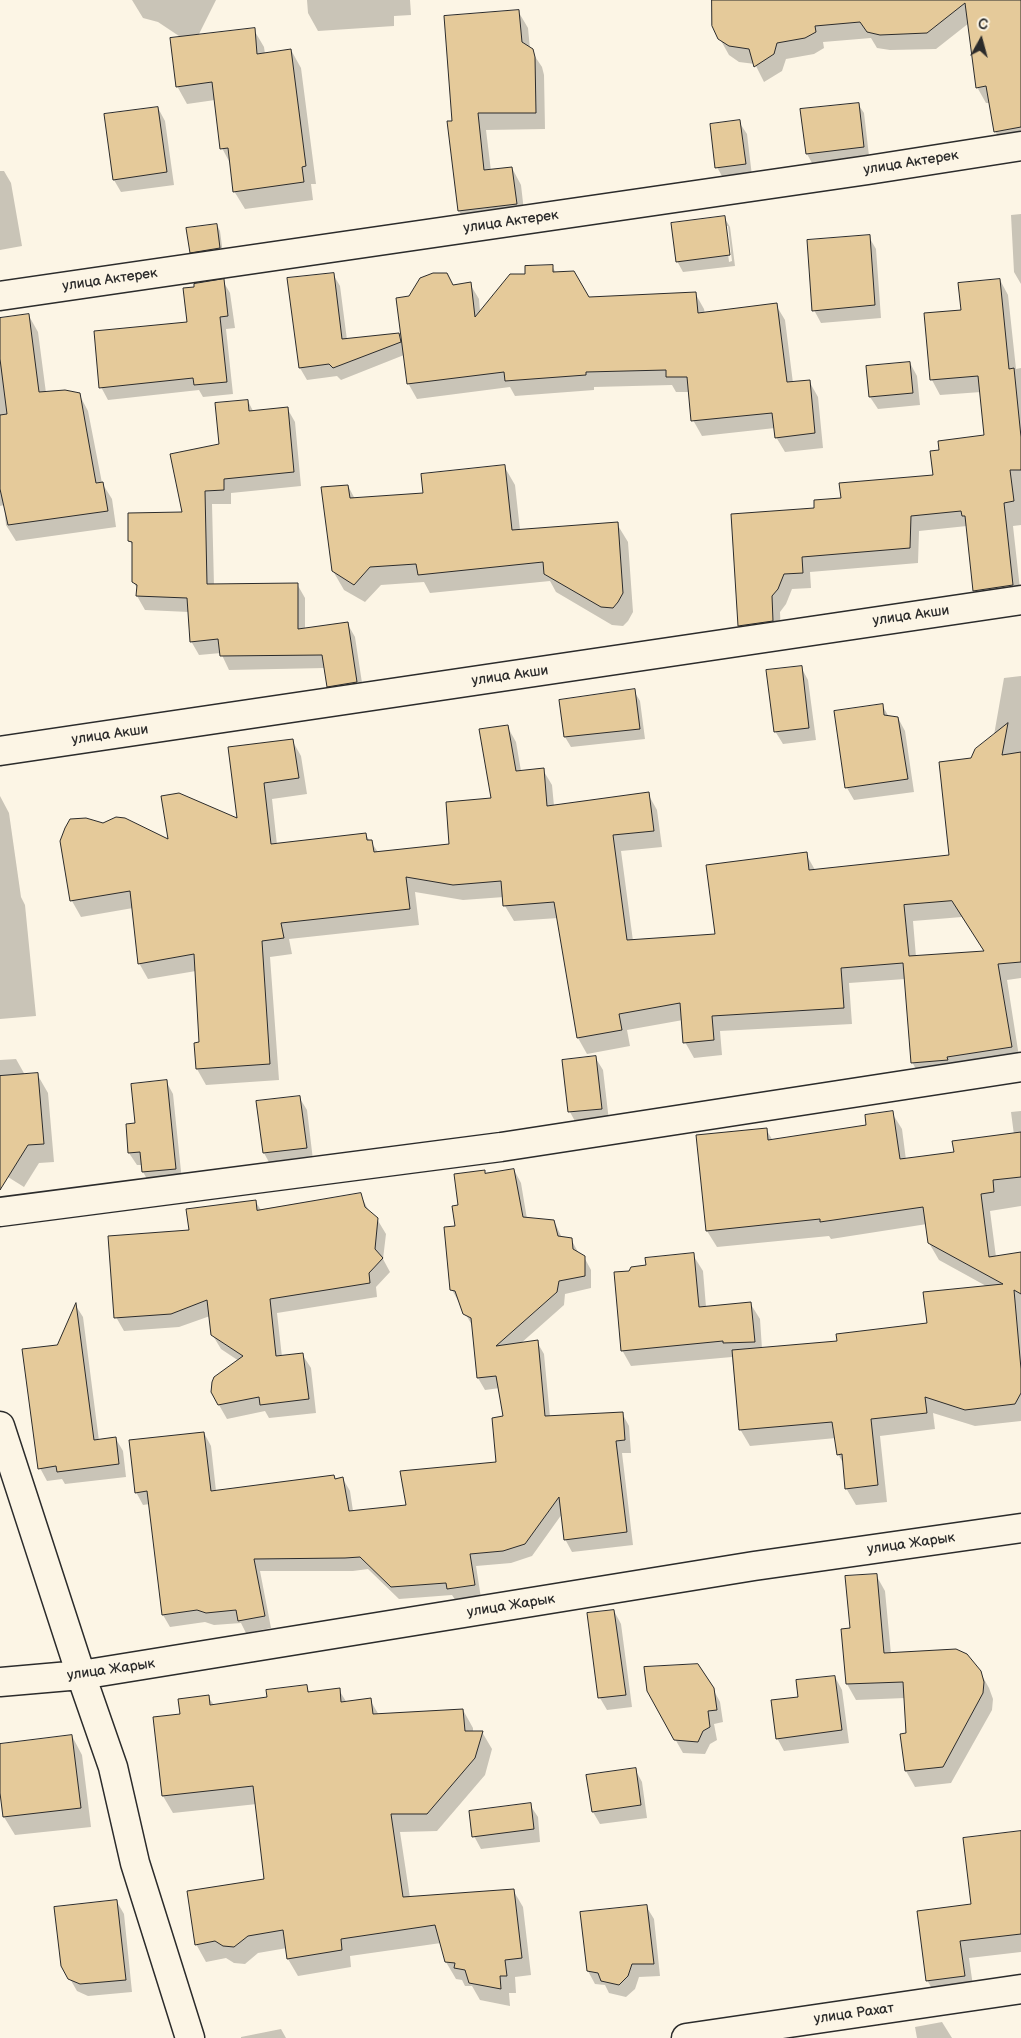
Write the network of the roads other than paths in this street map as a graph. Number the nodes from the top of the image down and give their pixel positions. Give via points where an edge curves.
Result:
1 (1021, 146) edge
2 (0, 296) edge
3 (1021, 600) edge
4 (0, 751) edge
5 (1021, 1067) edge
6 (0, 1212) edge
7 (0, 1426) edge
8 (1021, 1528) edge
9 (81, 1676) junction
10 (0, 1682) edge
11 (1021, 1989) edge
12 (190, 2038) edge
13 (686, 2038) edge

1 - 2 street, улица Актерек
3 - 4 street, улица Акши
5 - 6 street via 501,1148
7 - 9 street
8 - 9 street, улица Жарык via 744,1568
9 - 10 street, улица Жарык
9 - 12 street via 113,1767 135,1863
11 - 13 street, улица Рахат

